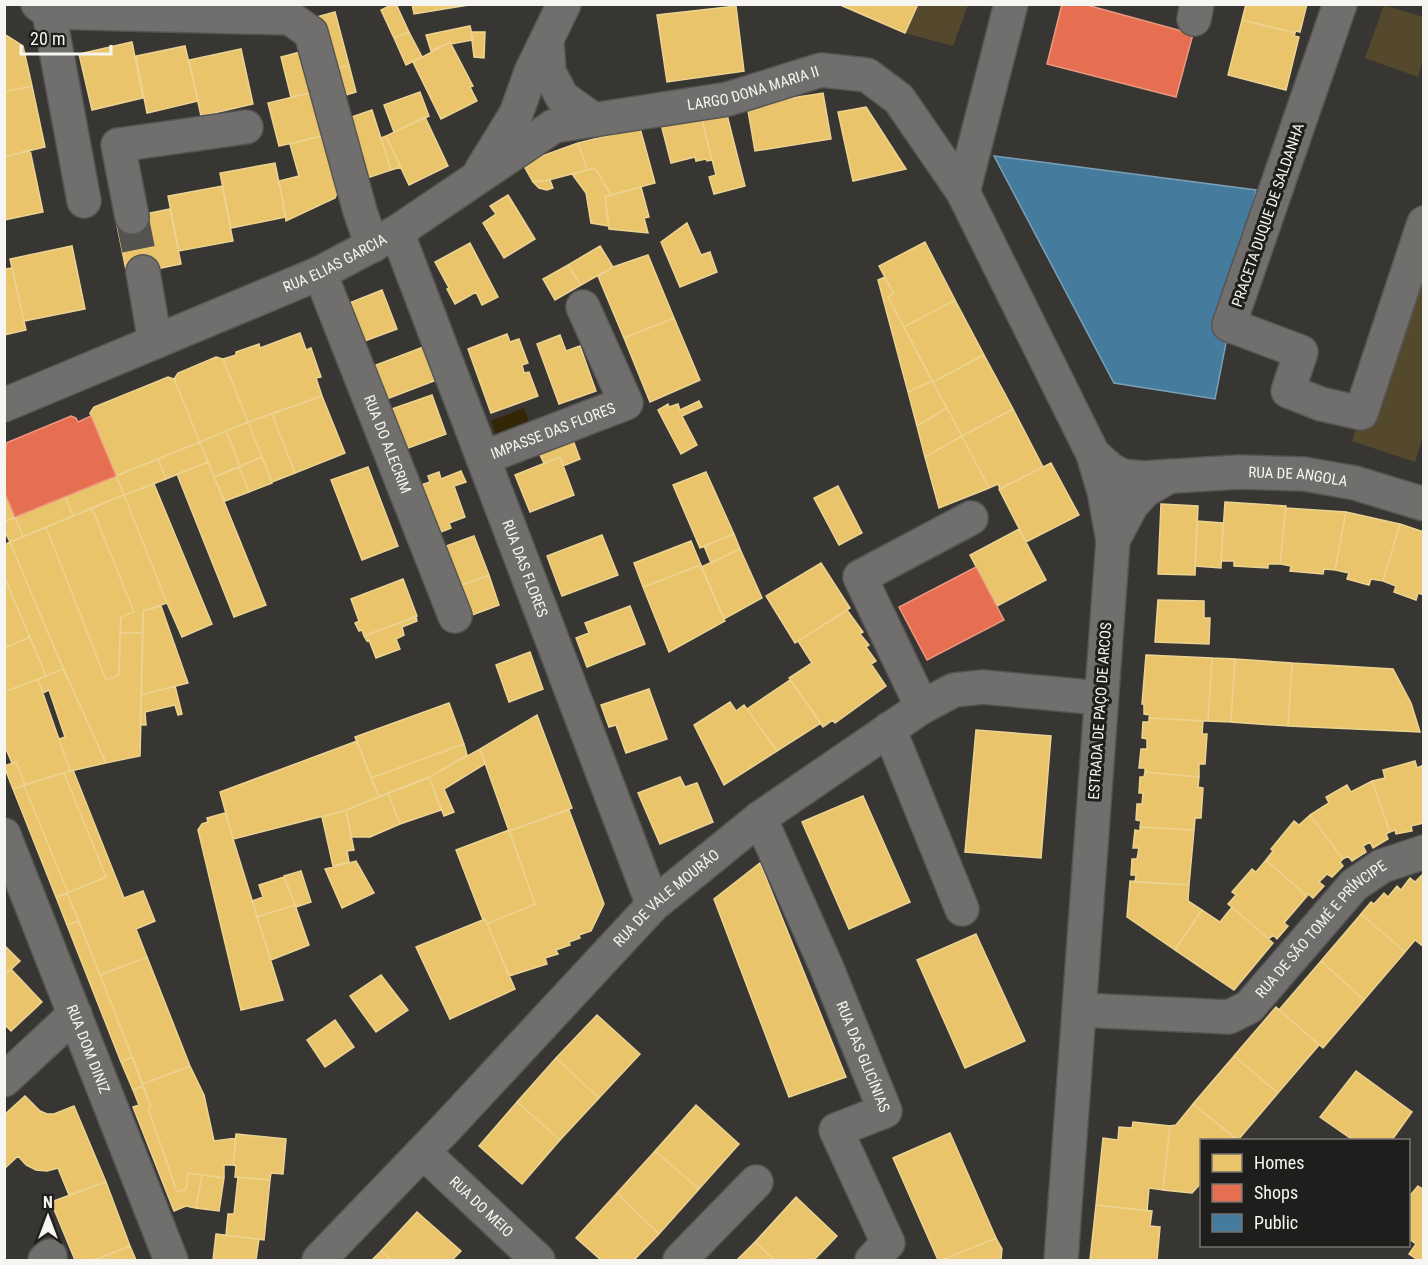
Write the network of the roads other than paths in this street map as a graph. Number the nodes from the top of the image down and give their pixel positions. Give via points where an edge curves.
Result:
1 (564, 4) edge
2 (1011, 4) edge
3 (1340, 4) edge
4 (43, 8) edge
5 (546, 42) junction
6 (594, 120) junction
7 (246, 127) dead end
8 (475, 180) junction
9 (963, 192) junction
10 (84, 201) dead end
11 (132, 216) tunnel mouth
12 (1424, 223) edge
13 (385, 239) junction
14 (143, 272) tunnel mouth
15 (320, 273) junction
16 (583, 307) dead end
17 (155, 342) junction
18 (4, 405) edge
19 (1093, 454) junction
20 (483, 458) junction
21 (1170, 476) junction
22 (1424, 504) edge
23 (971, 518) dead end
24 (1113, 540) junction
25 (456, 616) dead end
26 (1100, 698) junction
27 (922, 707) junction
28 (889, 729) junction
29 (760, 818) junction
30 (4, 836) edge
31 (1424, 852) edge
32 (653, 905) junction
33 (962, 909) dead end
34 (1080, 1010) junction
35 (75, 1014) junction
36 (4, 1080) edge
37 (423, 1152) junction
38 (756, 1182) dead end
39 (171, 1260) edge
40 (319, 1260) edge
41 (538, 1260) edge
42 (680, 1260) edge
43 (872, 1260) edge
44 (1061, 1260) edge

1 - 5 street, RUA ELIAS GARCIA
2 - 9 street
3 - 12 street, PRACETA DUQUE DE SALDANHA via 1229,325 1301,352 1288,391 1361,413
4 - 10 street
4 - 13 street, RUA DAS FLORES via 290,18 311,33 360,211
5 - 6 street via 549,72 562,97
5 - 8 street, RUA ELIAS GARCIA via 516,114
6 - 8 street, LARGO DONA MARIA II via 554,126
6 - 9 street, LARGO DONA MARIA II via 728,99 821,70 867,75 900,99
7 - 11 street via 118,145
8 - 13 street, RUA ELIAS GARCIA
9 - 19 street, ESTRADA DE PAÇO DE ARCOS
13 - 15 street, RUA ELIAS GARCIA
13 - 20 street, RUA DAS FLORES
14 - 17 street
15 - 17 street, RUA ELIAS GARCIA
15 - 25 street, RUA DO ALECRIM
16 - 20 street, IMPASSE DAS FLORES via 626,403
17 - 18 street, RUA ELIAS GARCIA
19 - 21 street, RUA DE ANGOLA via 1123,476
19 - 24 street, ESTRADA DE PAÇO DE ARCOS
20 - 32 street, RUA DAS FLORES
21 - 22 street, RUA DE ANGOLA via 1304,474 1355,483
21 - 24 street via 1144,491
23 - 27 street via 861,577
24 - 26 street, ESTRADA DE PAÇO DE ARCOS
26 - 27 street, RUA DE VALE MOURÃO via 983,687 954,690
26 - 34 street, ESTRADA DE PAÇO DE ARCOS
27 - 28 street, RUA DE VALE MOURÃO
28 - 29 street, RUA DE VALE MOURÃO
28 - 33 street
29 - 32 street, RUA DE VALE MOURÃO
29 - 43 street, RUA DAS GLICÍNIAS via 885,1111 836,1130 888,1243
30 - 35 street, RUA DOM DINIZ
31 - 34 street, RUA DE SÃO TOMÉ E PRÍNCIPE via 1383,866 1354,885 1249,1007 1229,1017
32 - 37 street, RUA DE VALE MOURÃO
34 - 44 street, ESTRADA DE PAÇO DE ARCOS
35 - 36 street
35 - 39 street, RUA DOM DINIZ
37 - 40 street, RUA DE VALE MOURÃO
37 - 41 street, RUA DO MEIO
38 - 42 street

